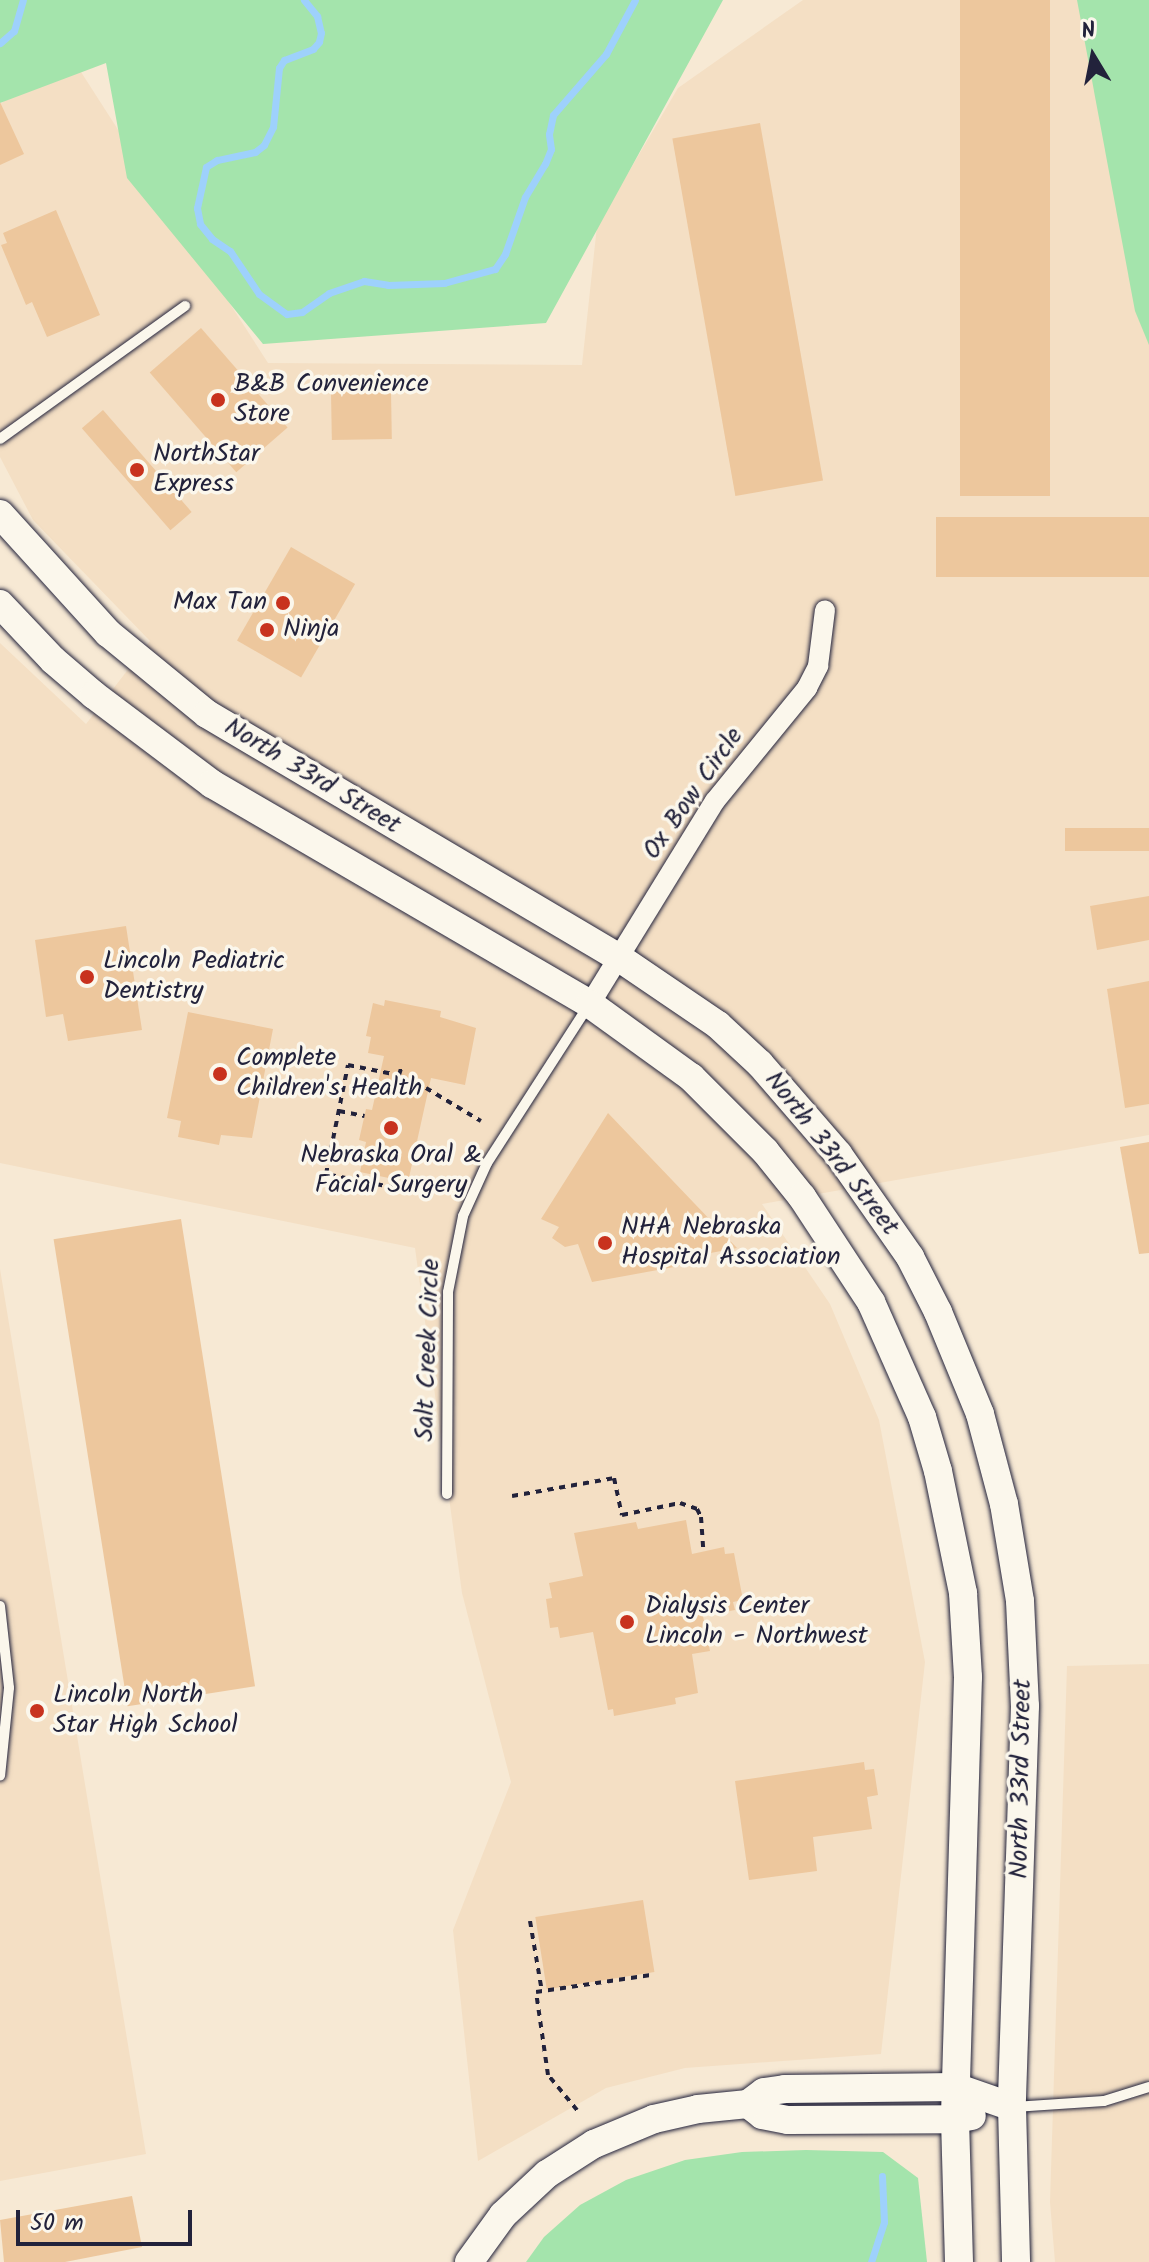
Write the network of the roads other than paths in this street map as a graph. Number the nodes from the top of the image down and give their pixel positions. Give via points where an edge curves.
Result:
1 (185, 306) dead end
2 (0, 439) edge
3 (0, 514) edge
4 (0, 604) edge
5 (825, 610) dead end
6 (618, 957) junction
7 (590, 1004) junction
8 (447, 1494) dead end
9 (0, 1606) edge
10 (0, 1776) edge
11 (955, 2087) junction
12 (1149, 2087) edge
13 (748, 2104) junction
14 (1012, 2107) junction
15 (955, 2119) junction
16 (469, 2262) edge
17 (959, 2262) edge
18 (1016, 2262) edge

1 - 2 lane
3 - 6 main road, North 33rd Street via 108,633 207,714
4 - 7 main road, North 33rd Street via 94,695 212,784
5 - 6 street, Ox Bow Circle via 818,666 807,688 715,801
6 - 7 street, Ox Bow Circle
6 - 14 main road, North 33rd Street via 718,1025 760,1064 838,1154 910,1257 980,1414 1016,1565 1024,1653
7 - 8 lane, Salt Creek Circle via 487,1163 463,1216 448,1292
7 - 11 main road, North 33rd Street via 691,1077 729,1112 802,1197 871,1302 922,1417 961,1572 967,1638
9 - 10 lane via 9,1688
11 - 13 main road via 785,2089 764,2092
11 - 14 main road
11 - 15 main road, North 33rd Street
12 - 14 lane via 1104,2101
13 - 15 main road via 762,2115 788,2120
13 - 16 main road via 671,2114 594,2144 520,2198
14 - 15 main road
14 - 18 main road, North 33rd Street
15 - 17 main road, North 33rd Street

